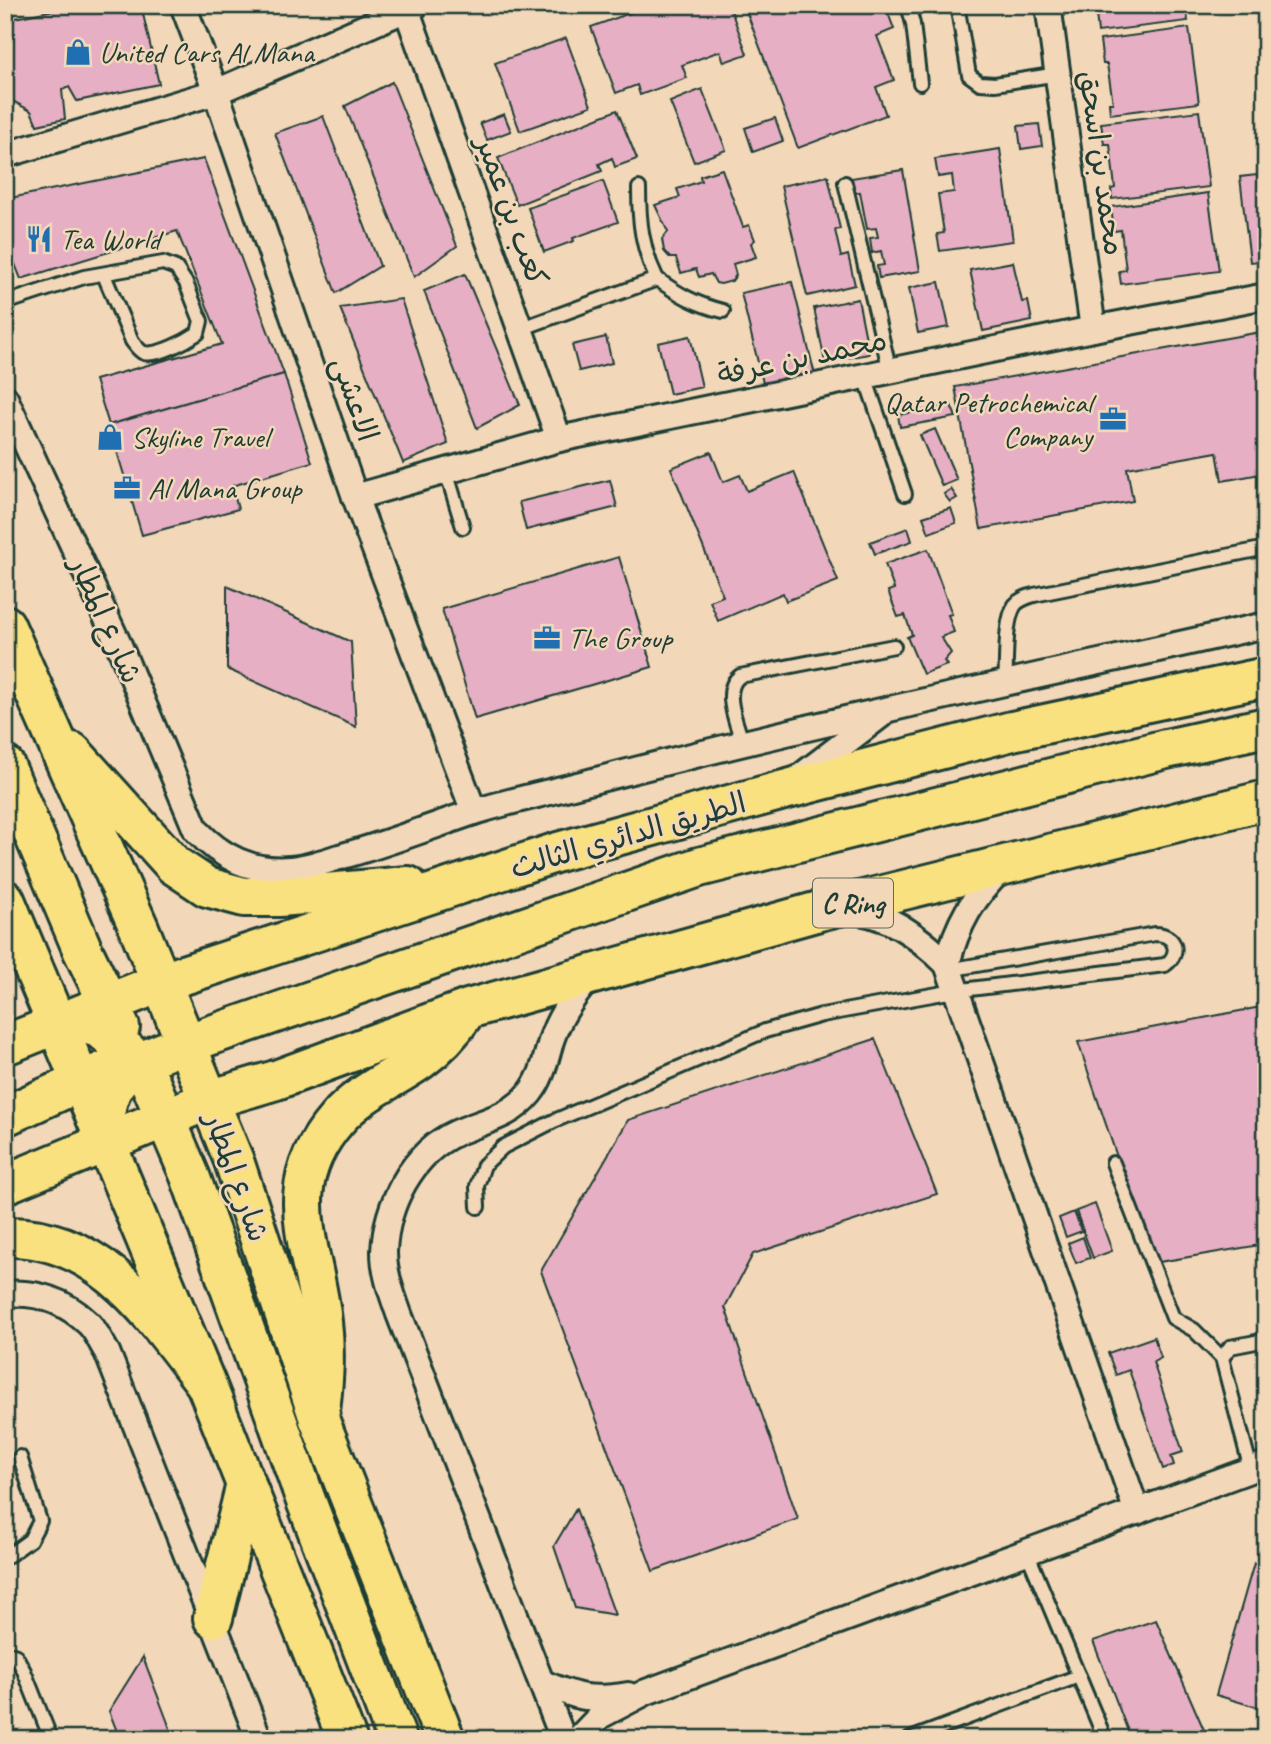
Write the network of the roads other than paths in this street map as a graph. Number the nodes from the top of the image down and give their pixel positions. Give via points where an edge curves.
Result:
1 (183, 5) edge
2 (908, 5) edge
3 (1048, 5) edge
4 (409, 7) edge
5 (959, 16) dead end
6 (1058, 74) junction
7 (920, 83) dead end
8 (216, 92) junction
9 (5, 155) edge
10 (845, 183) dead end
11 (639, 188) dead end
12 (104, 275) junction
13 (657, 279) junction
14 (1266, 296) edge
15 (5, 303) edge
16 (723, 311) dead end
17 (520, 329) junction
18 (1093, 329) junction
19 (890, 371) junction
20 (865, 377) junction
21 (5, 398) edge
22 (559, 439) junction
23 (446, 471) junction
24 (905, 494) dead end
25 (355, 497) junction
26 (463, 527) dead end
27 (1266, 548) edge
28 (5, 625) edge
29 (1266, 625) edge
30 (894, 646) dead end
31 (1266, 677) edge
32 (1005, 683) junction
33 (887, 711) junction
34 (47, 724) junction
35 (1266, 727) edge
36 (742, 742) junction
37 (5, 766) edge
38 (780, 791) junction
39 (1257, 807) edge
40 (474, 812) junction
41 (241, 864) joint
42 (1005, 866) junction
43 (473, 880) junction
44 (5, 900) edge
45 (819, 911) junction
46 (139, 928) junction
47 (83, 951) junction
48 (592, 974) junction
49 (950, 975) junction
50 (162, 982) junction
51 (108, 1004) junction
52 (468, 1009) junction
53 (57, 1024) junction
54 (187, 1043) junction
55 (5, 1045) edge
56 (137, 1059) junction
57 (82, 1083) junction
58 (209, 1100) junction
59 (5, 1116) edge
60 (167, 1119) junction
61 (106, 1143) junction
62 (1113, 1163) dead end
63 (5, 1184) edge
64 (478, 1207) dead end
65 (5, 1237) edge
66 (5, 1294) edge
67 (1266, 1340) edge
68 (1222, 1358) junction
69 (206, 1384) junction
70 (319, 1419) junction
71 (20, 1457) dead end
72 (1258, 1467) edge
73 (246, 1484) junction
74 (1136, 1512) junction
75 (1027, 1552) junction
76 (5, 1558) edge
77 (213, 1618) junction
78 (5, 1652) edge
79 (1079, 1676) junction
80 (543, 1683) junction
81 (646, 1692) junction
82 (51, 1739) edge
83 (259, 1739) edge
84 (348, 1739) edge
85 (397, 1739) edge
86 (445, 1739) edge
87 (563, 1739) edge
88 (578, 1739) edge
89 (910, 1739) edge
90 (1105, 1739) edge

1 - 8 street, الاعشى
2 - 7 lane
3 - 6 street, محمد بن اسحق
4 - 8 street
4 - 17 street, كعب بن عمير
5 - 6 lane via 969,75 980,83
6 - 18 street, محمد بن اسحق
8 - 9 street
8 - 25 street, الاعشى
10 - 19 lane
11 - 13 lane via 641,237
12 - 12 lane via 163,263 176,268 201,321 198,333 183,343 145,353 132,341
12 - 15 lane via 84,277
13 - 16 lane via 687,299
13 - 17 lane
14 - 18 street, محمد بن عرفة
17 - 22 street, كعب بن عمير
18 - 19 street, محمد بن عرفة
19 - 20 street, محمد بن عرفة
20 - 22 street, محمد بن عرفة
20 - 24 lane
21 - 41 street, شارع المطار via 119,645 196,830 224,856
22 - 23 street, محمد بن عرفة
23 - 25 street, محمد بن عرفة
23 - 26 lane
25 - 40 street, الاعشى
27 - 32 lane via 1020,600 1009,622
28 - 34 main road, شارع المطار
29 - 32 street, الطريق الدائري الثالث
30 - 36 lane via 740,676 730,692
31 - 38 main road, الطريق الدائري الثالث via 1012,731
32 - 33 street, الطريق الدائري الثالث
33 - 36 street, الطريق الدائري الثالث
33 - 38 street
34 - 43 main road via 174,865 207,887 244,897 279,897
34 - 46 main road, شارع المطار
35 - 54 main road via 1166,748 699,867
36 - 40 street, الطريق الدائري الثالث
37 - 47 main road
38 - 43 main road, الطريق الدائري الثالث
39 - 42 main road, C Ring
40 - 41 street, الطريق الدائري الثالث via 316,864 291,869
42 - 45 main road, C Ring
42 - 49 street via 967,909 954,936
43 - 50 main road, الطريق الدائري الثالث
44 - 53 main road
45 - 48 main road, C Ring
45 - 49 street via 855,911 890,920 921,938
46 - 47 main road via 132,950 117,961 103,961
46 - 50 main road, شارع المطار
47 - 51 main road
48 - 52 main road, C Ring
48 - 80 street via 563,1014 532,1091 507,1113 454,1134 408,1176 388,1221 384,1253 388,1284 399,1314
49 - 49 lane via 1165,965 1172,960 1175,945 1171,938 1155,934
49 - 64 lane via 774,1027 554,1121 503,1147 484,1165 477,1186
49 - 74 street
50 - 51 main road, الطريق الدائري الثالث
50 - 54 main road, شارع المطار
50 - 56 main road via 160,1023
51 - 53 main road, الطريق الدائري الثالث
51 - 56 main road
52 - 58 main road, C Ring
52 - 70 main road via 438,1046 349,1106 326,1133 308,1169 303,1231 318,1293 324,1356
53 - 55 main road, الطريق الدائري الثالث
53 - 56 main road via 95,1026
53 - 57 main road
54 - 56 main road
54 - 58 main road, شارع المطار
56 - 57 main road
56 - 58 main road via 177,1098
56 - 60 main road
56 - 61 main road via 109,1094 104,1116
57 - 59 main road
57 - 61 main road
58 - 60 main road, C Ring
58 - 70 main road, شارع المطار via 234,1161
60 - 61 main road, C Ring
60 - 85 main road
61 - 63 main road, C Ring
61 - 69 main road
62 - 68 lane via 1173,1318 1194,1330
65 - 69 main road via 58,1243 102,1267 134,1296
66 - 77 street via 49,1297 89,1324 107,1352
67 - 68 lane via 1230,1347
68 - 72 lane
69 - 73 main road
70 - 86 main road, شارع المطار
71 - 76 lane via 40,1521 30,1540
72 - 74 street
73 - 77 main road
73 - 84 main road
74 - 75 street
75 - 79 lane
75 - 81 street
77 - 83 street
78 - 82 lane via 16,1656 24,1671
79 - 89 lane
79 - 90 lane
80 - 81 street via 572,1696 597,1700
80 - 87 street
81 - 88 street via 600,1716

